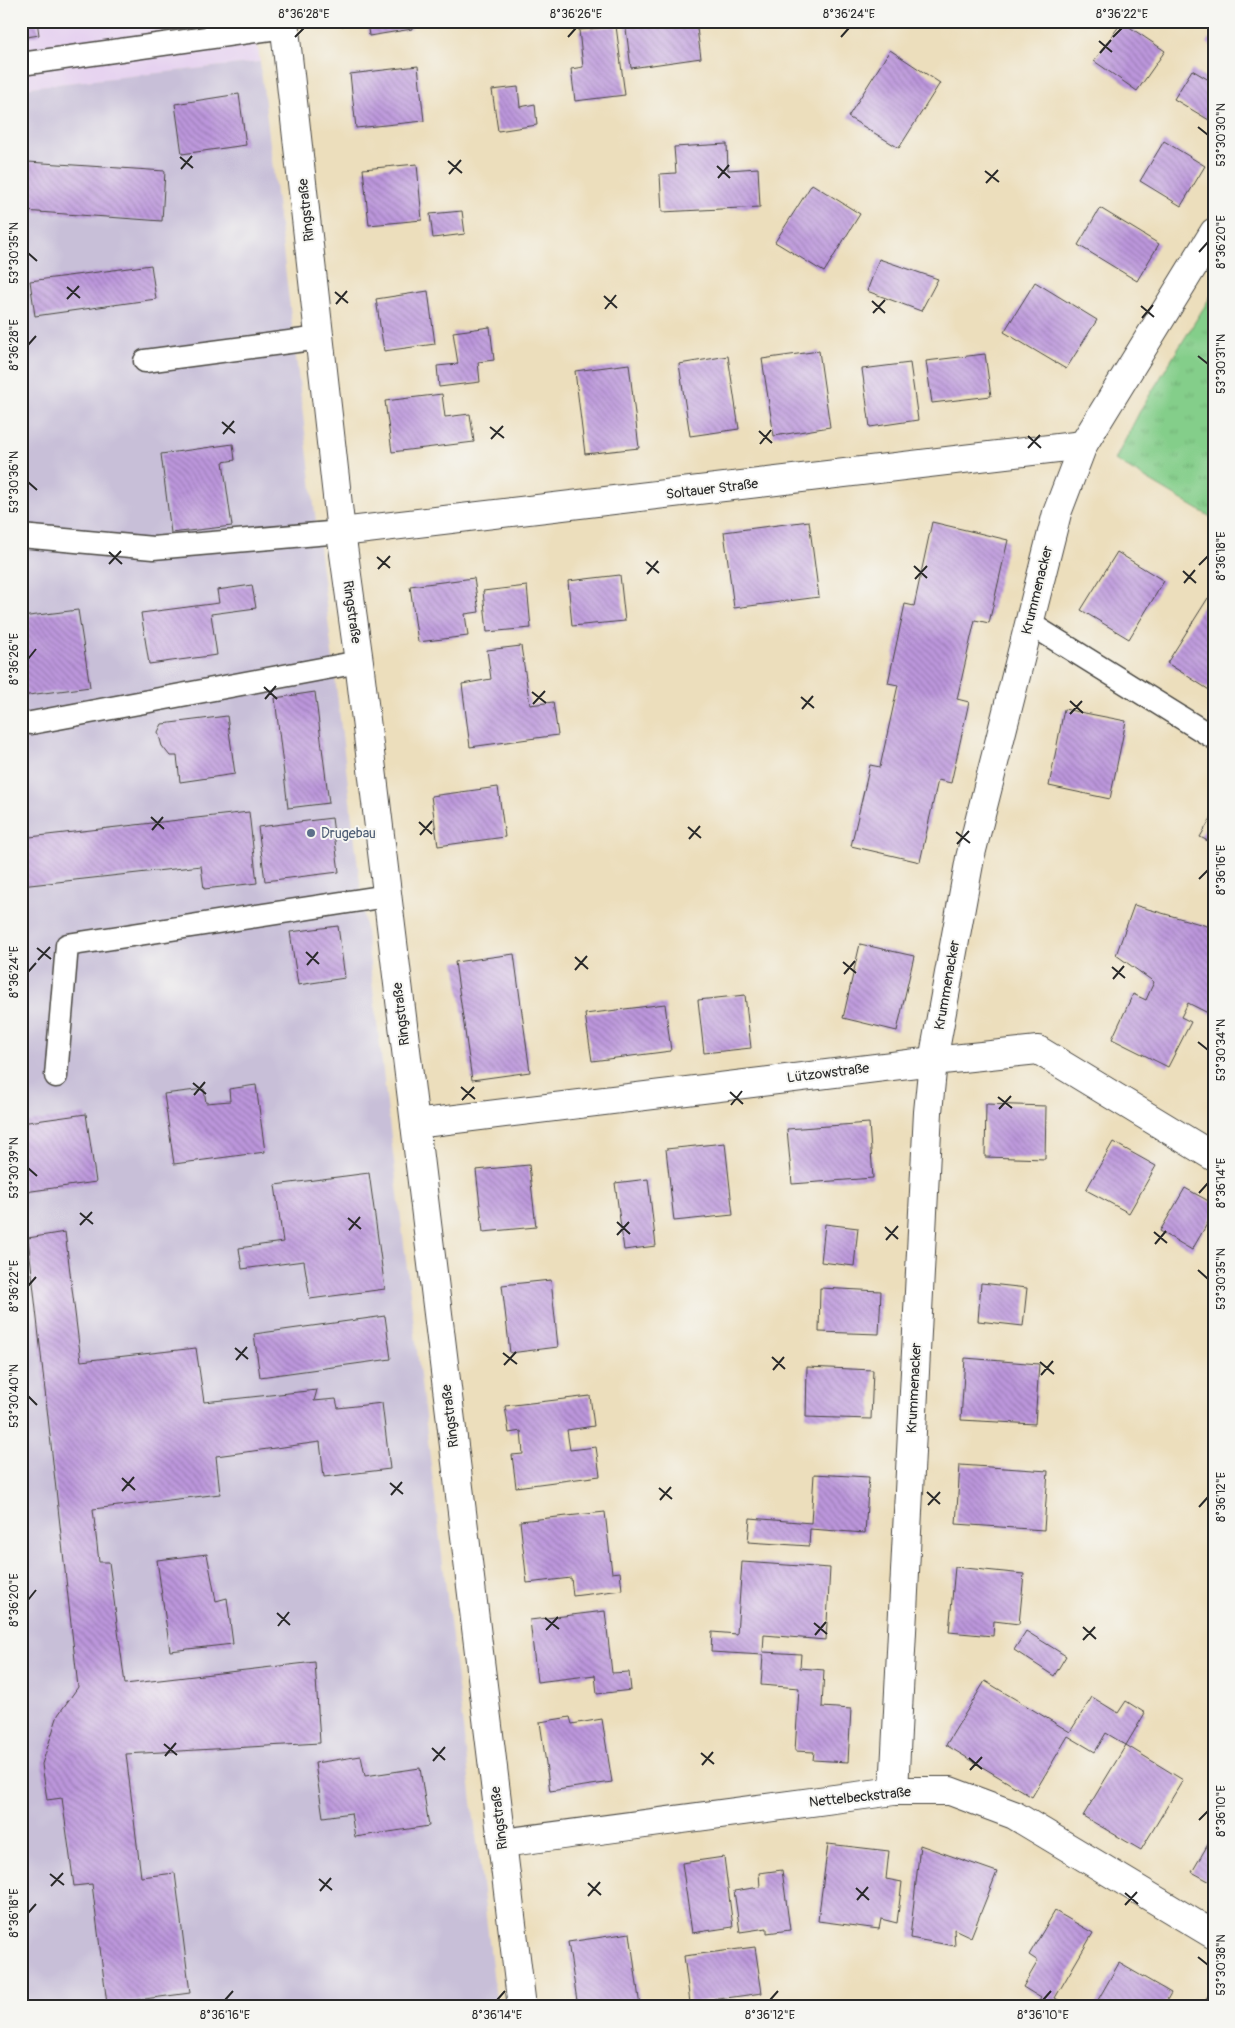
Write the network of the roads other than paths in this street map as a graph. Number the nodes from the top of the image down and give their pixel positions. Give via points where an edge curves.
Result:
1 (285, 24) edge
2 (21, 64) edge
3 (1214, 232) edge
4 (320, 338) junction
5 (145, 361) dead end
6 (1083, 446) junction
7 (341, 532) junction
8 (21, 536) edge
9 (1029, 623) junction
10 (359, 662) junction
11 (31, 723) dead end
12 (1214, 738) edge
13 (387, 896) junction
14 (933, 1061) junction
15 (56, 1076) dead end
16 (415, 1124) junction
17 (1214, 1157) edge
18 (894, 1791) junction
19 (502, 1843) junction
20 (1214, 1935) edge
21 (522, 2007) edge

1 - 2 lane
1 - 4 street, Ringstraße
3 - 6 street, Krummenacker
4 - 5 lane
4 - 7 street, Ringstraße
6 - 7 street, Soltauer Straße
6 - 9 street, Krummenacker via 1057,513
7 - 8 lane via 153,548
7 - 10 street, Ringstraße
9 - 12 lane
9 - 14 street, Krummenacker via 970,858
10 - 11 lane
10 - 13 street, Ringstraße
13 - 15 lane via 67,945
13 - 16 street, Ringstraße
14 - 16 street, Lützowstraße
14 - 17 street, Lützowstraße via 1038,1050
14 - 18 street, Krummenacker
16 - 19 street, Ringstraße
18 - 19 street, Nettelbeckstraße
18 - 20 street, Nettelbeckstraße via 950,1791 1014,1815
19 - 21 street, Ringstraße

